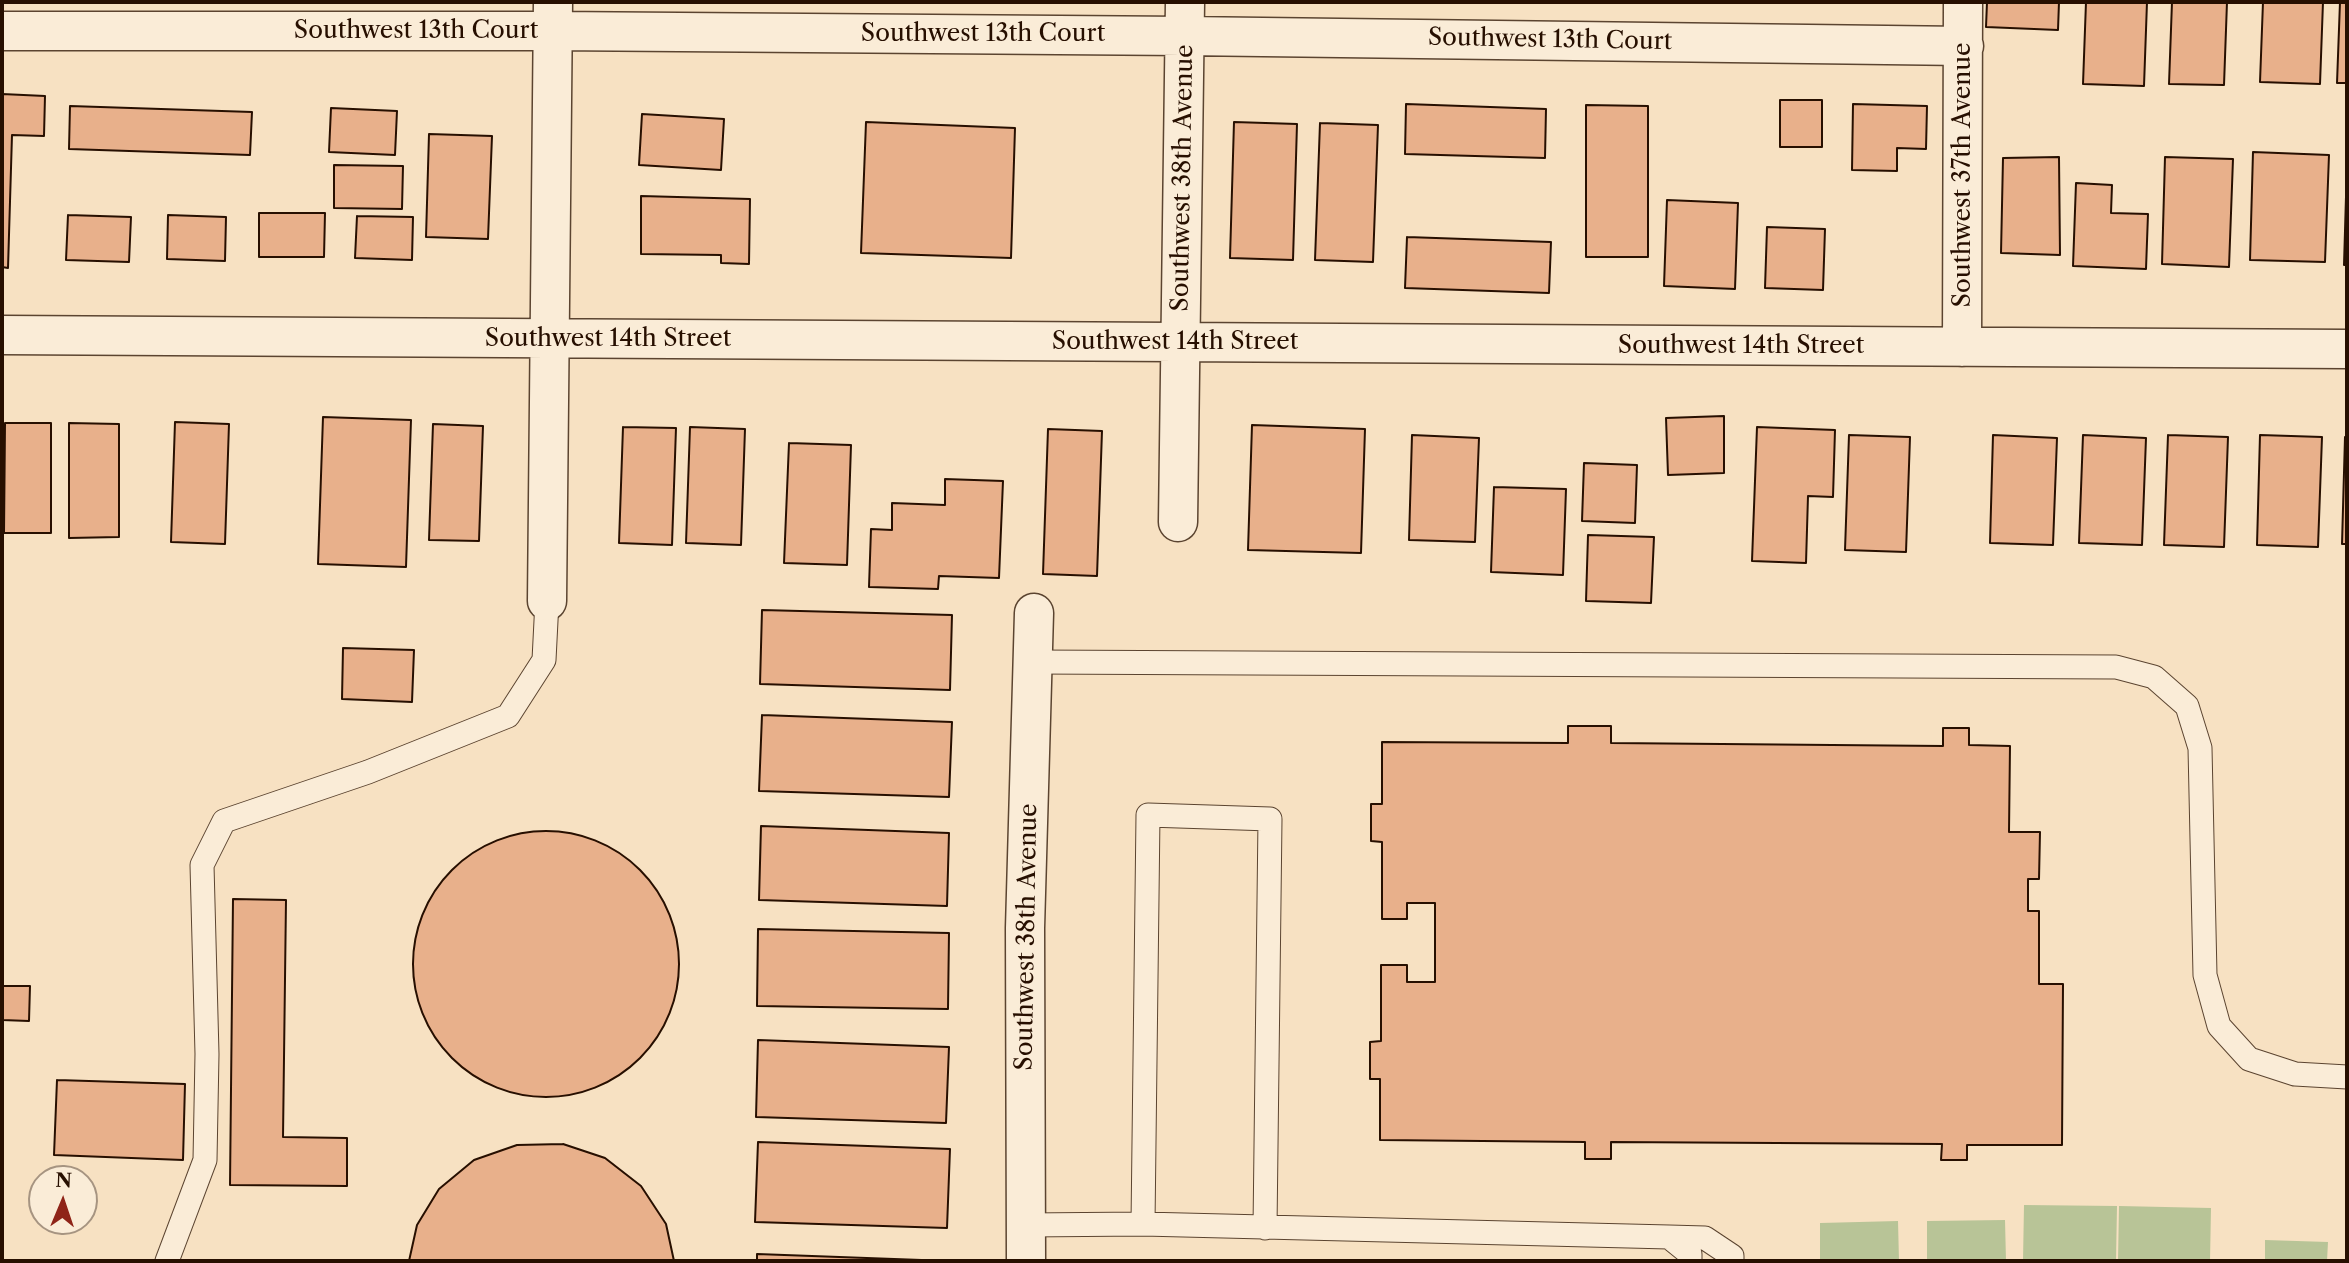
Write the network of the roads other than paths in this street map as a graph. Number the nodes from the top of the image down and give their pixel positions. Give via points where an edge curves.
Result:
1 (1963, 2) edge
2 (553, 16) edge
3 (1185, 19) edge
4 (2, 31) edge
5 (1964, 46) junction
6 (2, 335) edge
7 (551, 338) junction
8 (1181, 342) junction
9 (1962, 347) junction
10 (2347, 349) edge
11 (1178, 522) dead end
12 (547, 601) joint
13 (1034, 613) dead end
14 (1033, 662) junction
15 (2347, 1077) edge
16 (1143, 1224) junction
17 (1265, 1228) junction
18 (1668, 1237) junction
19 (1026, 1243) edge
20 (167, 1261) edge
21 (1690, 1261) edge
22 (1732, 1261) edge

1 - 5 street, Southwest 37th Avenue
2 - 3 street, Southwest 13th Court
2 - 4 street, Southwest 13th Court
2 - 7 street
3 - 5 street, Southwest 13th Court
3 - 8 street, Southwest 38th Avenue
5 - 9 street, Southwest 37th Avenue
6 - 7 street, Southwest 14th Street
7 - 8 street, Southwest 14th Street
7 - 12 street
8 - 9 street, Southwest 14th Street
8 - 11 street, Southwest 38th Avenue
9 - 10 street, Southwest 14th Street
12 - 20 lane via 544,660 508,716 368,772 224,821 202,864 205,1160
13 - 14 street, Southwest 38th Avenue
14 - 15 lane via 2116,667 2154,677 2187,706 2200,748 2205,975 2219,1026 2249,1059 2295,1074
14 - 19 street, Southwest 38th Avenue via 1025,928
16 - 17 lane
16 - 17 lane via 1148,815 1270,820
16 - 19 lane
17 - 18 lane
18 - 21 lane via 1690,1254
18 - 22 lane via 1705,1238 1732,1256

